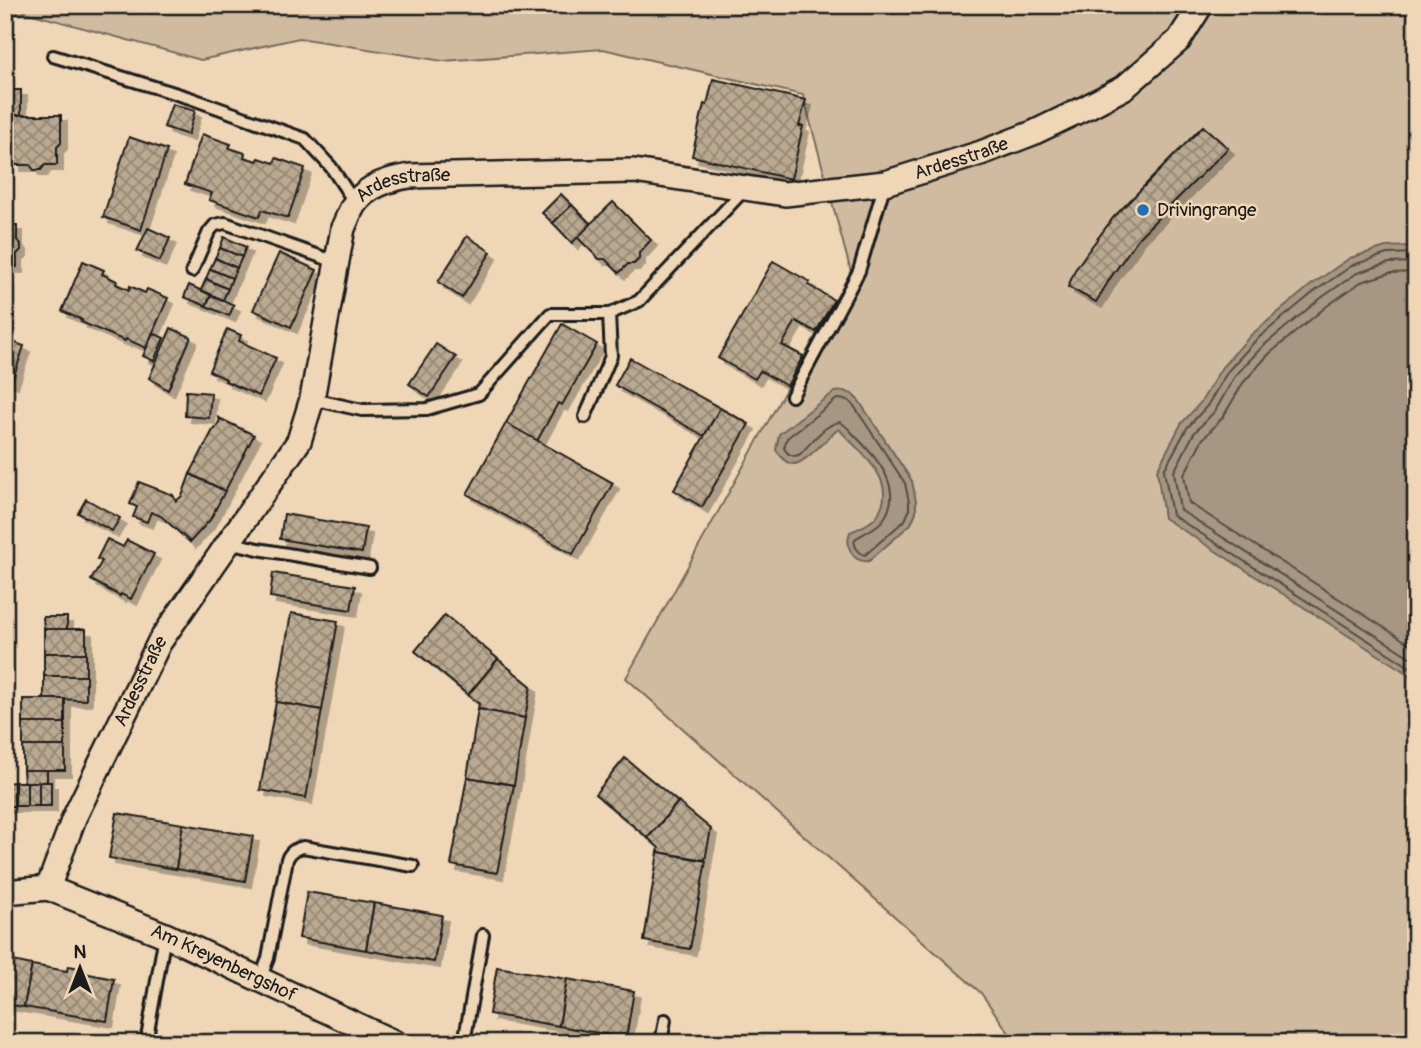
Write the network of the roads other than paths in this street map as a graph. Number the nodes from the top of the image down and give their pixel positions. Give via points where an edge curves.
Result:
1 (1200, 5) edge
2 (53, 56) dead end
3 (885, 183) junction
4 (746, 188) junction
5 (355, 202) junction
6 (337, 262) junction
7 (192, 271) dead end
8 (609, 314) junction
9 (792, 396) dead end
10 (312, 399) junction
11 (585, 417) dead end
12 (229, 542) junction
13 (370, 568) dead end
14 (413, 866) dead end
15 (48, 888) junction
16 (5, 892) edge
17 (165, 934) junction
18 (483, 935) dead end
19 (260, 979) junction
20 (665, 1020) dead end
21 (146, 1043) edge
22 (395, 1043) edge
23 (464, 1043) edge
24 (662, 1043) edge

1 - 3 street, Ardesstraße via 1180,40 1125,87 1033,133
2 - 5 lane via 305,139
3 - 4 street, Ardesstraße via 785,194
3 - 9 lane via 859,271
4 - 5 street, Ardesstraße via 634,171 410,176 390,179
4 - 8 lane via 639,301
5 - 6 street, Ardesstraße via 343,228
6 - 7 lane via 225,223 209,232
6 - 10 street, Ardesstraße
8 - 10 lane via 550,314 479,394 427,409 362,410
8 - 11 lane via 611,356
10 - 12 street, Ardesstraße via 299,441
12 - 13 lane
12 - 15 street, Ardesstraße via 159,643 74,818
14 - 19 lane via 295,849 287,859
15 - 16 street
15 - 17 street, Am Kreyenbergshof
17 - 19 street, Am Kreyenbergshof
17 - 21 lane
18 - 23 lane
19 - 22 street, Am Kreyenbergshof
20 - 24 lane

